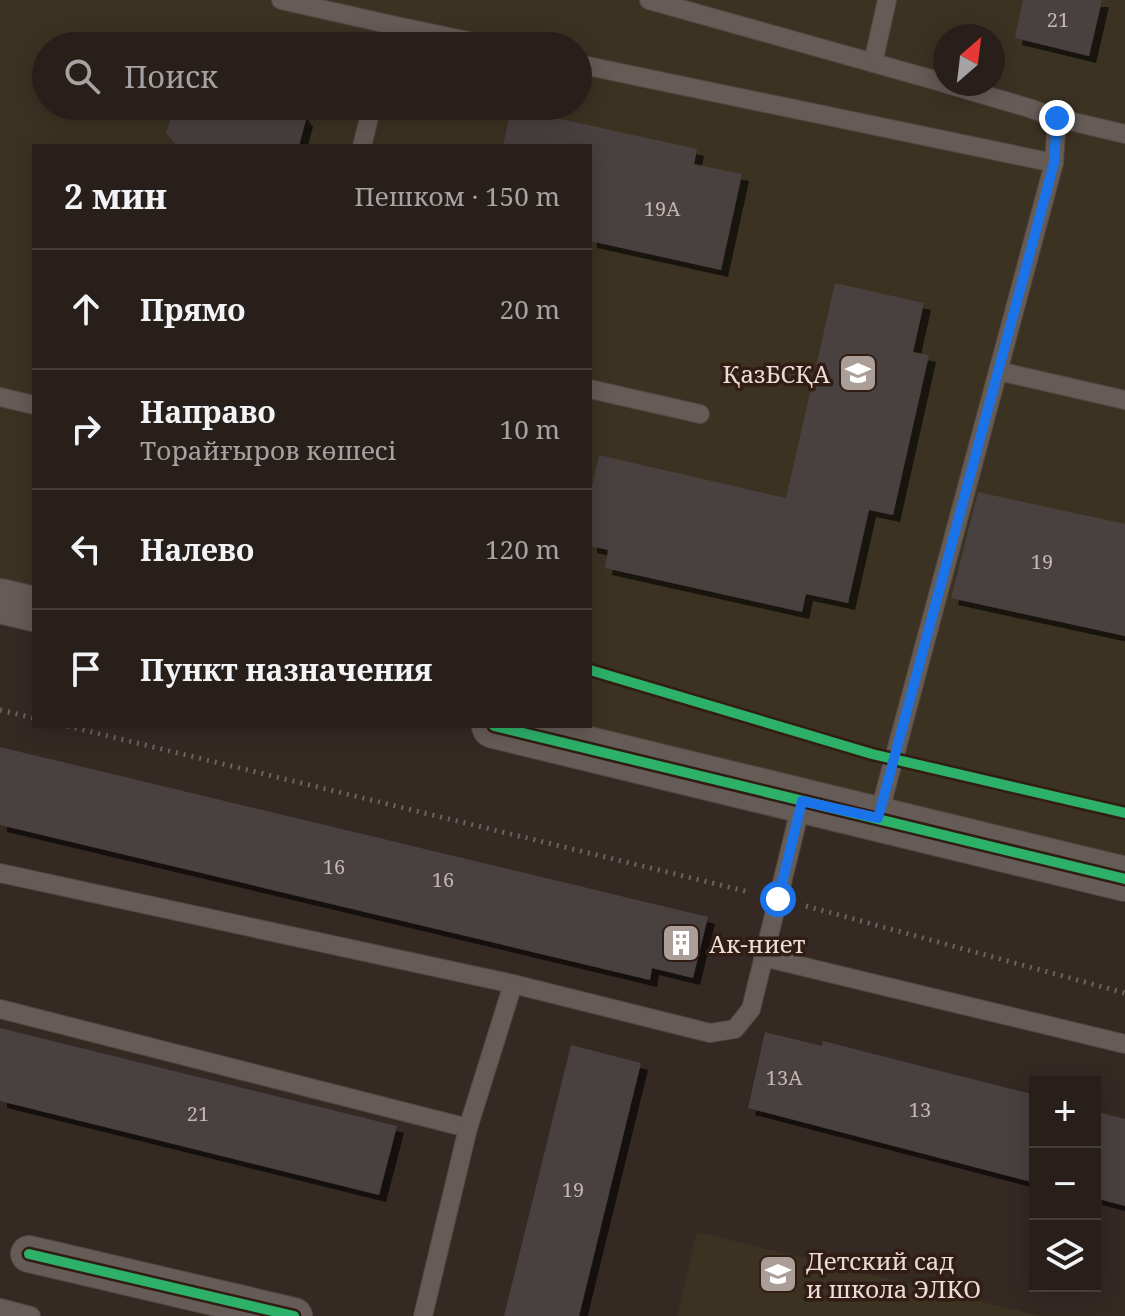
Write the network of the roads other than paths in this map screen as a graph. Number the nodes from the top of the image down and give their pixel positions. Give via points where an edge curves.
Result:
1 (281, 0) edge
2 (649, 0) edge
3 (887, 0) edge
4 (671, 2) edge
5 (392, 25) junction
6 (390, 32) edge
7 (425, 32) edge
8 (873, 63) junction
9 (592, 67) edge
10 (933, 80) edge
11 (988, 96) edge
12 (1057, 118) junction
13 (368, 120) edge
14 (1125, 134) edge
15 (362, 144) edge
16 (1054, 163) junction
17 (998, 371) junction
18 (592, 389) edge
19 (0, 397) edge
20 (1125, 400) edge
21 (32, 405) edge
22 (700, 414) dead end
23 (0, 601) edge
24 (32, 609) edge
25 (502, 728) edge
26 (802, 801) junction
27 (878, 818) junction
28 (0, 873) edge
29 (1125, 879) edge
30 (763, 957) junction
31 (513, 984) junction
32 (0, 1009) edge
33 (1125, 1044) edge
34 (468, 1128) junction
35 (29, 1254) dead end
36 (0, 1308) edge
37 (31, 1316) edge
38 (294, 1316) edge
39 (423, 1316) edge

1 - 5 lane
2 - 4 lane
3 - 8 lane
4 - 8 lane
5 - 6 lane
5 - 7 lane
8 - 10 lane
9 - 16 lane
11 - 12 lane
12 - 14 lane
12 - 16 lane
13 - 15 lane
16 - 17 lane
17 - 20 lane
17 - 27 lane
18 - 22 lane
19 - 21 lane
23 - 24 street
25 - 26 street
26 - 27 street
26 - 30 lane
27 - 29 street
28 - 31 lane
30 - 31 lane via 751,1009 735,1029 710,1033
30 - 33 lane
31 - 34 lane
32 - 34 lane
34 - 39 lane
35 - 38 street
36 - 37 lane

